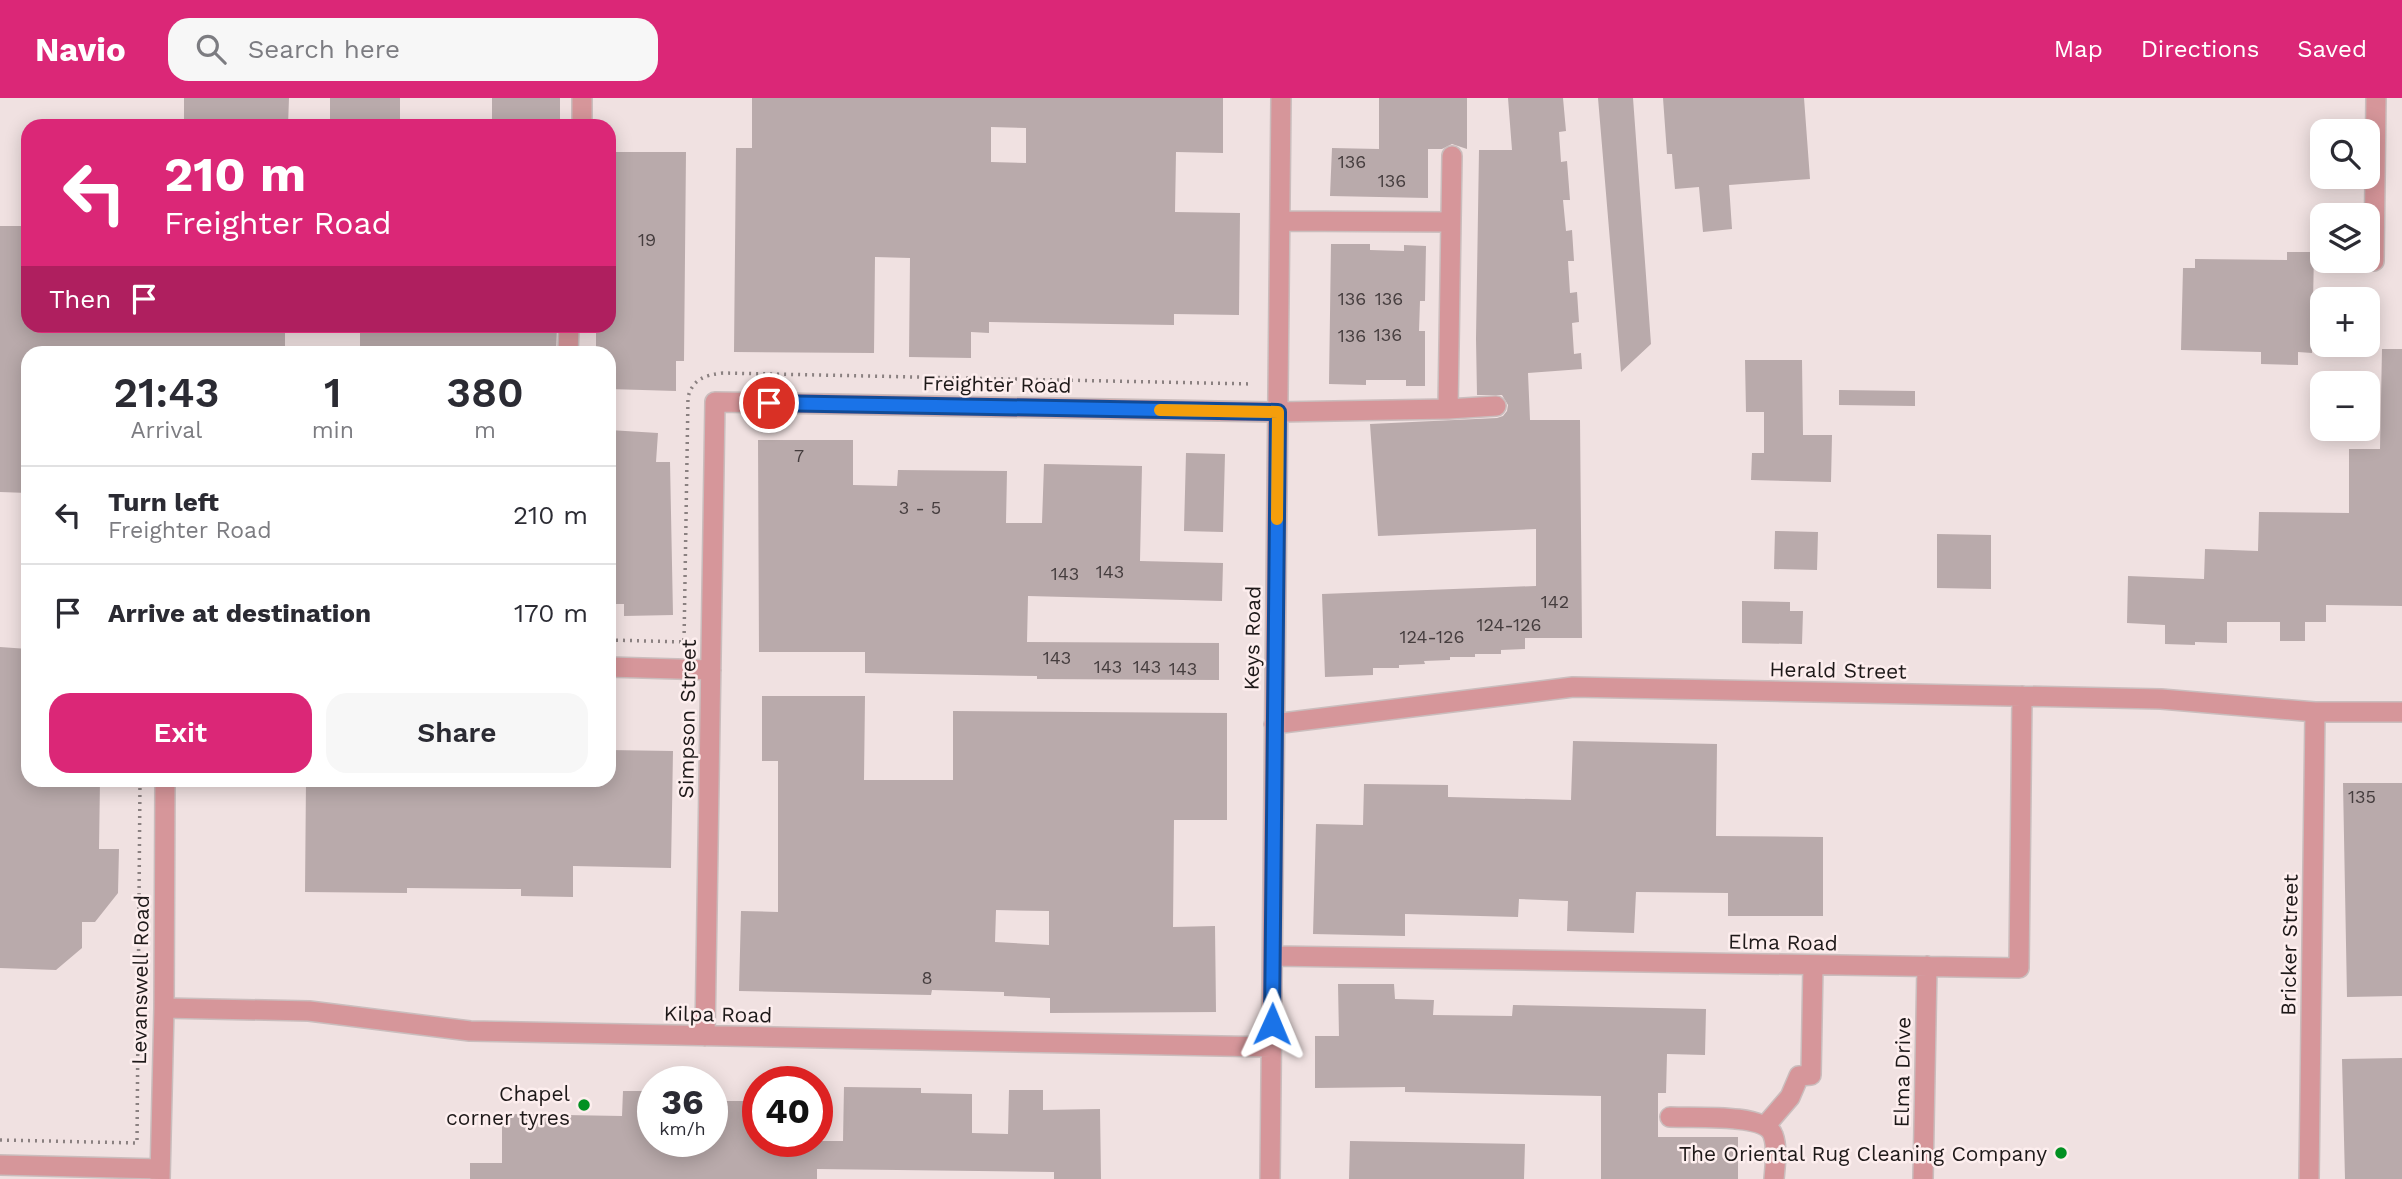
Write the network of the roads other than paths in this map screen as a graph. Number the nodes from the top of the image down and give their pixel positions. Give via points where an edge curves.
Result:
1 (582, 98) edge
2 (1281, 98) edge
3 (2376, 98) edge
4 (582, 119) edge
5 (1452, 156) dead end
6 (2375, 203) edge
7 (1280, 221) junction
8 (1451, 222) junction
9 (715, 402) joint
10 (1496, 406) dead end
11 (1448, 409) junction
12 (1278, 412) junction
13 (616, 667) edge
14 (711, 670) junction
15 (2022, 696) junction
16 (2315, 712) junction
17 (2402, 712) edge
18 (1274, 724) junction
19 (165, 787) edge
20 (1274, 957) junction
21 (1813, 965) junction
22 (1927, 966) junction
23 (164, 1008) junction
24 (705, 1036) junction
25 (1272, 1047) junction
26 (1670, 1117) dead end
27 (1766, 1125) junction
28 (0, 1165) edge
29 (160, 1174) edge
30 (1270, 1179) edge
31 (1774, 1179) edge
32 (1923, 1179) edge
33 (2309, 1179) edge

1 - 4 street
2 - 7 street, Keys Road
3 - 6 street
5 - 8 street
7 - 8 street
7 - 12 street, Keys Road
8 - 11 street
9 - 12 street, Freighter Road
9 - 14 street, Simpson Street
10 - 11 street, Freighter Road
11 - 12 street, Freighter Road
12 - 18 street, Keys Road
13 - 14 street
14 - 24 street, Simpson Street
15 - 16 street, Herald Street via 2161,699
15 - 18 street, Herald Street via 1573,688
15 - 22 street, Elma Road via 2020,968
16 - 17 street, Herald Street
16 - 33 street, Bricker Street
18 - 20 street, Keys Road
19 - 23 street, Levanswell Road
20 - 21 street, Elma Road
20 - 25 street, Keys Road
21 - 22 street, Elma Road
21 - 27 street via 1811,1075 1799,1076 1790,1097
22 - 32 street, Elma Drive
23 - 24 street, Kilpa Road via 309,1011 470,1031
23 - 29 street, Levanswell Road
24 - 25 street, Kilpa Road
25 - 30 street, Keys Road
26 - 27 street via 1750,1120
27 - 31 street via 1773,1134
28 - 29 street

